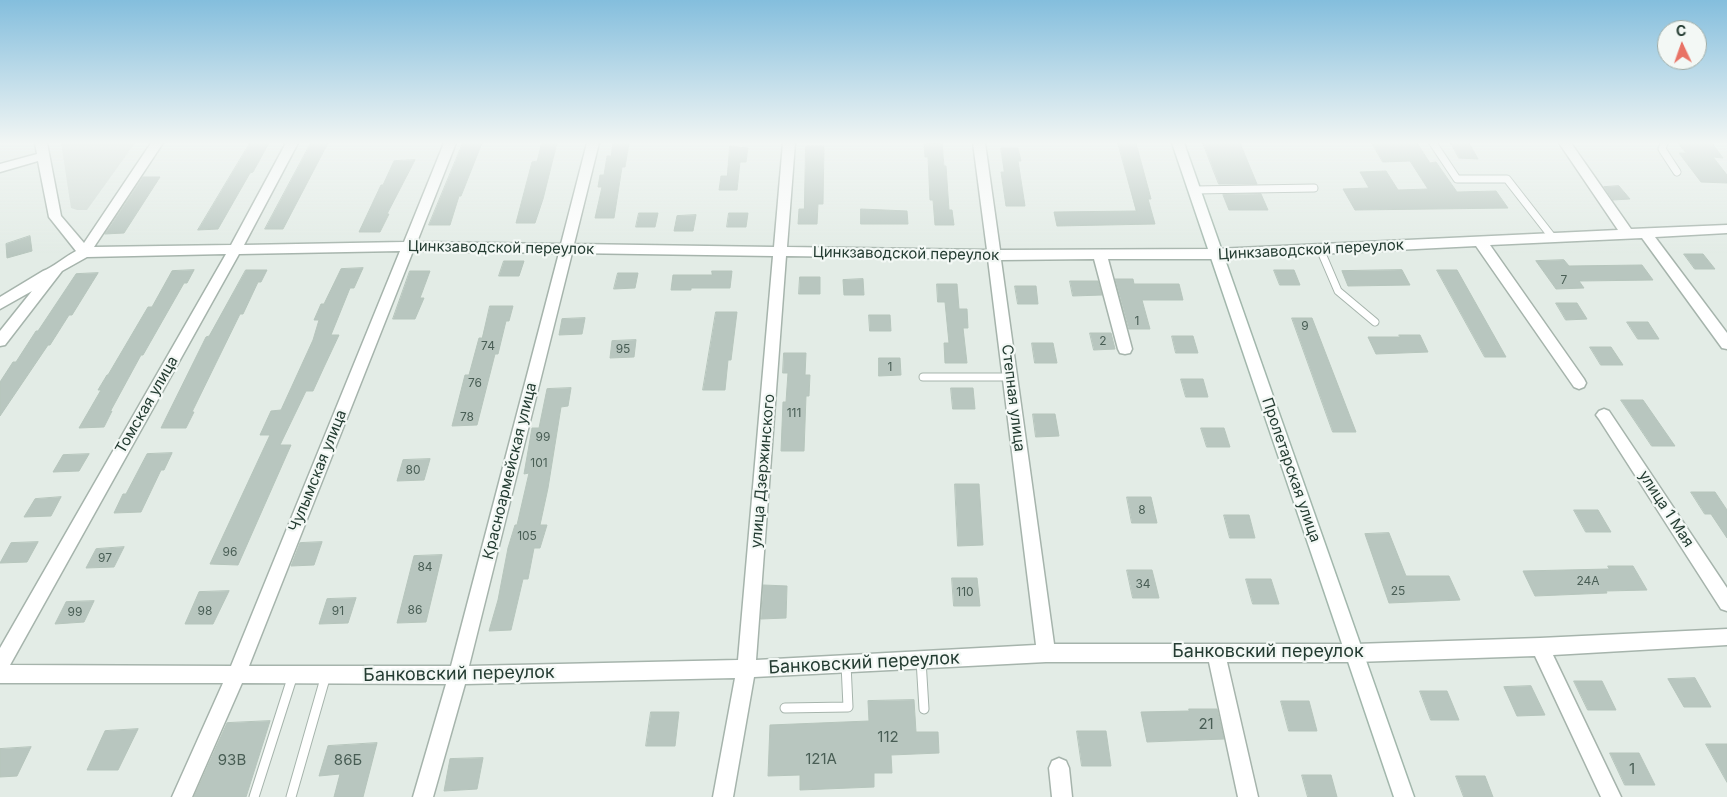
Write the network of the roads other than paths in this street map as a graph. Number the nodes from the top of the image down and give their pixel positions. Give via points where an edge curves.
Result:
1 (48, 180) edge
2 (133, 180) edge
3 (273, 180) edge
4 (436, 180) edge
5 (584, 180) edge
6 (786, 180) edge
7 (984, 180) edge
8 (1191, 180) edge
9 (1509, 180) edge
10 (1590, 180) edge
11 (1314, 188) dead end
12 (1194, 190) junction
13 (1727, 229) edge
14 (1644, 233) junction
15 (1627, 234) junction
16 (1554, 238) junction
17 (1480, 241) junction
18 (410, 246) junction
19 (236, 249) junction
20 (1320, 249) junction
21 (566, 250) junction
22 (84, 252) junction
23 (781, 252) junction
24 (1217, 254) junction
25 (994, 255) junction
26 (1100, 255) junction
27 (57, 268) junction
28 (0, 304) edge
29 (1375, 322) dead end
30 (0, 341) edge
31 (1727, 344) edge
32 (1125, 349) dead end
33 (923, 377) dead end
34 (1010, 377) junction
35 (1579, 383) dead end
36 (1604, 416) dead end
37 (1727, 603) edge
38 (1727, 637) edge
39 (1540, 647) junction
40 (1046, 653) junction
41 (1216, 653) junction
42 (1355, 653) junction
43 (921, 660) junction
44 (846, 664) junction
45 (0, 665) edge
46 (746, 669) junction
47 (0, 674) edge
48 (458, 674) junction
49 (236, 675) junction
50 (293, 675) junction
51 (326, 675) junction
52 (785, 708) dead end
53 (924, 710) dead end
54 (1058, 768) dead end
55 (182, 797) edge
56 (254, 797) edge
57 (291, 797) edge
58 (422, 797) edge
59 (723, 797) edge
60 (1062, 797) edge
61 (1248, 797) edge
62 (1404, 797) edge
63 (1611, 797) edge

1 - 22 street via 55,218
2 - 22 street
3 - 19 street, Томская улица
4 - 18 street, Чулымская улица
5 - 21 street, Красноармейская улица
6 - 23 street, улица Дзержинского
7 - 25 street, Степная улица
8 - 12 street, Пролетарская улица
9 - 16 lane
10 - 15 street
11 - 12 lane
12 - 24 street, Пролетарская улица
13 - 14 street, Цинкзаводской переулок
14 - 15 street, Цинкзаводской переулок
14 - 31 street
15 - 16 street, Цинкзаводской переулок
16 - 17 street, Цинкзаводской переулок
17 - 20 street, Цинкзаводской переулок
17 - 35 street
18 - 19 street, Цинкзаводской переулок
18 - 21 street, Цинкзаводской переулок
18 - 49 street, Чулымская улица
19 - 22 street, Цинкзаводской переулок
19 - 45 street, Томская улица
20 - 24 street, Цинкзаводской переулок
20 - 29 lane via 1338,291
21 - 23 street, Цинкзаводской переулок
21 - 48 street, Красноармейская улица
22 - 27 street
23 - 25 street, Цинкзаводской переулок
23 - 46 street, улица Дзержинского
24 - 26 street, Цинкзаводской переулок
24 - 42 street, Пролетарская улица
25 - 26 street, Цинкзаводской переулок
25 - 34 street, Степная улица
26 - 32 street
27 - 28 street
27 - 30 street
33 - 34 lane
34 - 40 street, Степная улица
36 - 37 street, улица 1 Мая
38 - 39 street, Банковский переулок
39 - 42 street, Банковский переулок
39 - 63 street
40 - 41 street, Банковский переулок
40 - 43 street, Банковский переулок
41 - 42 street, Банковский переулок
41 - 61 street
42 - 62 street, Пролетарская улица
43 - 44 street, Банковский переулок
43 - 53 lane
44 - 46 street, Банковский переулок
44 - 52 lane via 848,707
46 - 48 street, Банковский переулок
46 - 59 street, улица Дзержинского
47 - 49 street, Банковский переулок
48 - 51 street, Банковский переулок
48 - 58 street, Красноармейская улица
49 - 50 street, Банковский переулок
49 - 55 street, Чулымская улица
50 - 51 street, Банковский переулок
50 - 56 lane
51 - 57 lane
54 - 60 street

